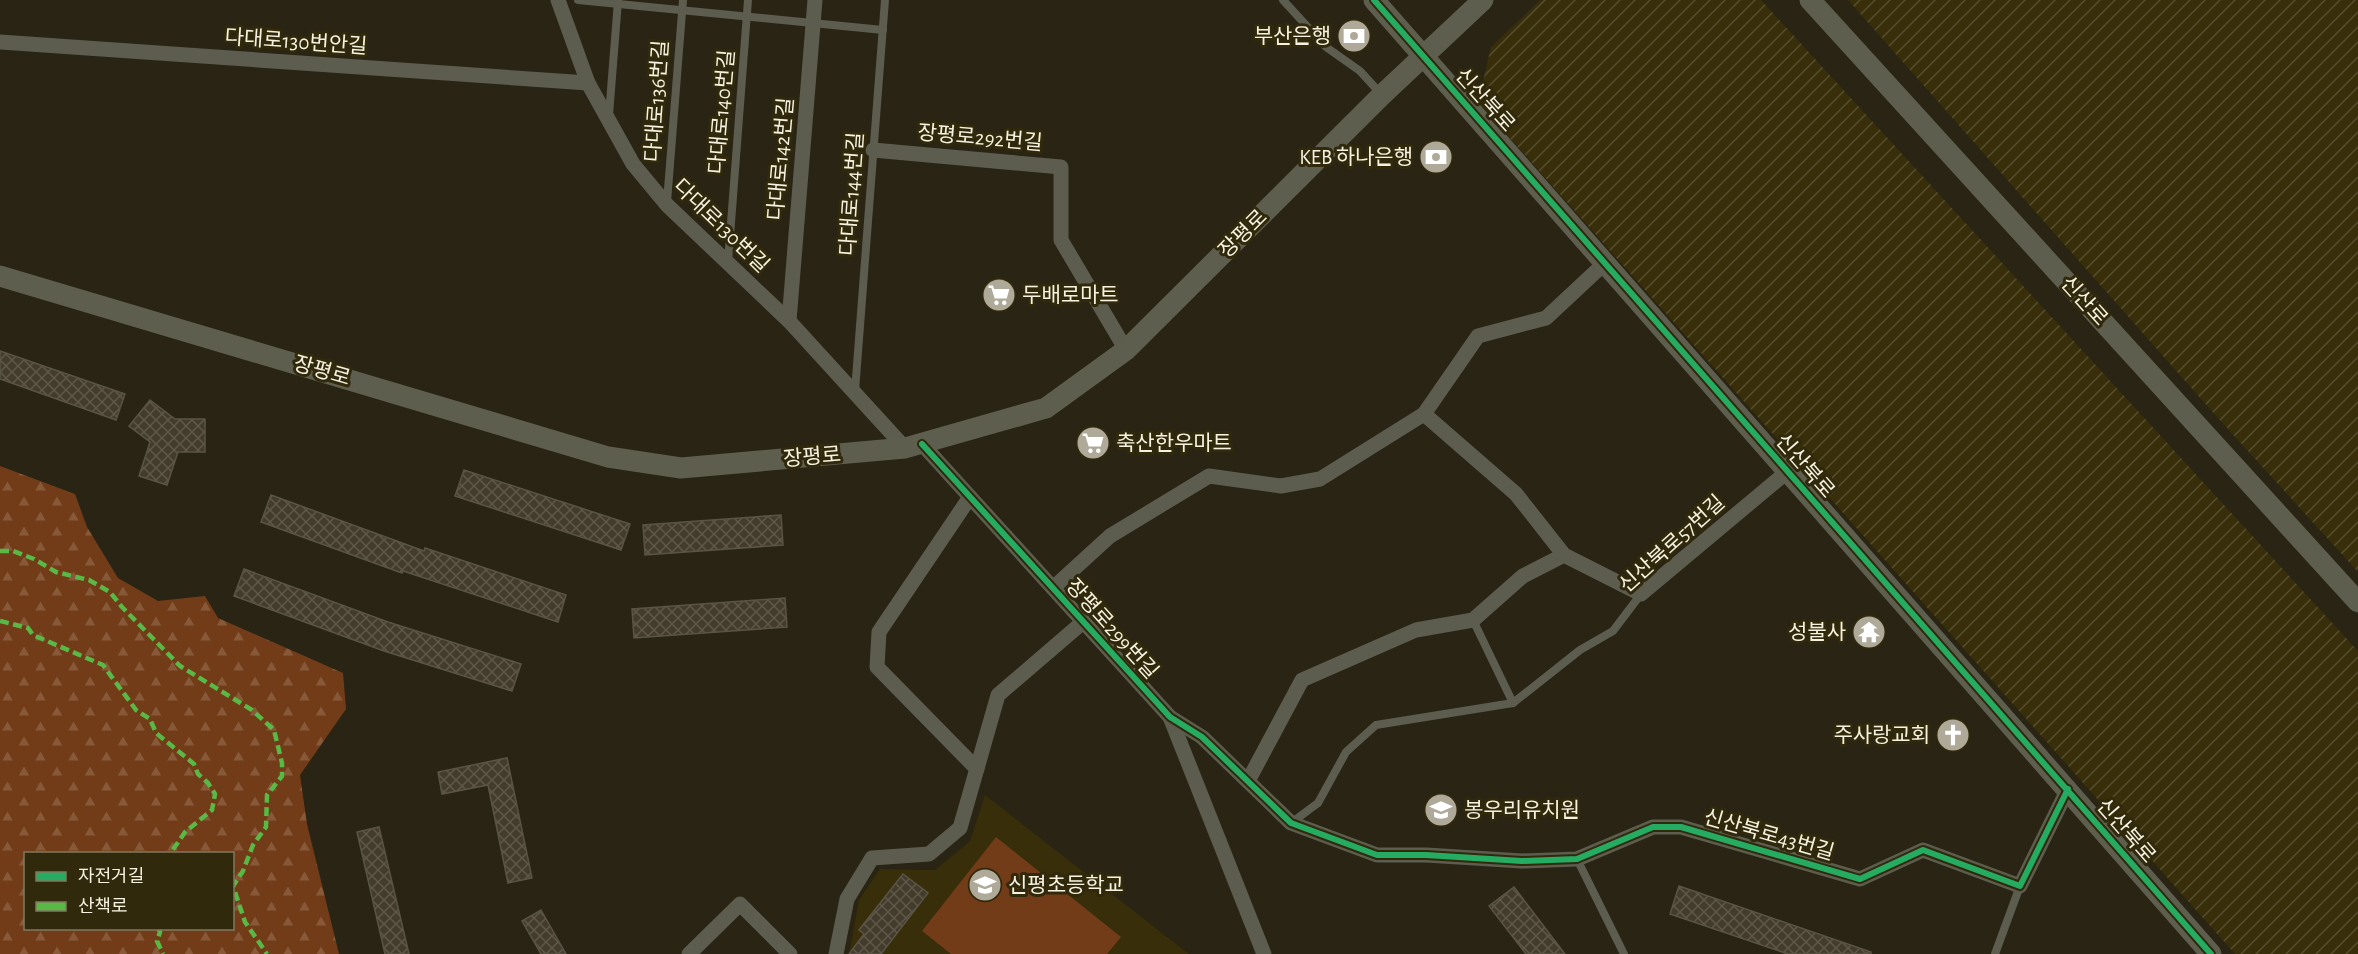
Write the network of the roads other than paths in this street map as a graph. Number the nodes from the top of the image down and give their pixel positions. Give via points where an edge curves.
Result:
1 (558, 0) edge
2 (578, 0) edge
3 (683, 0) edge
4 (748, 0) edge
5 (815, 0) edge
6 (885, 0) edge
7 (1283, 0) edge
8 (1374, 0) edge
9 (1483, 0) edge
10 (1810, 0) edge
11 (618, 2) edge
12 (682, 10) junction
13 (747, 17) junction
14 (813, 23) junction
15 (883, 30) junction
16 (0, 42) edge
17 (1423, 56) junction
18 (588, 83) junction
19 (1382, 95) junction
20 (608, 123) junction
21 (873, 150) junction
22 (667, 205) junction
23 (728, 262) junction
24 (1606, 262) junction
25 (0, 276) edge
26 (789, 321) junction
27 (1126, 350) junction
28 (855, 391) junction
29 (1424, 414) junction
30 (914, 446) junction
31 (1788, 471) junction
32 (970, 497) junction
33 (1564, 555) junction
34 (1053, 588) junction
35 (1641, 594) junction
36 (2358, 602) edge
37 (1473, 620) junction
38 (1083, 622) junction
39 (1513, 703) junction
40 (1170, 717) junction
41 (977, 768) junction
42 (1248, 781) junction
43 (2068, 789) junction
44 (1292, 823) junction
45 (1577, 859) junction
46 (2020, 886) junction
47 (689, 954) edge
48 (790, 954) edge
49 (836, 954) edge
50 (1264, 954) edge
51 (1624, 954) edge
52 (1995, 954) edge
53 (2211, 954) edge

1 - 18 street, 다대로130번길
2 - 11 lane
3 - 12 lane, 다대로136번길
4 - 13 lane, 다대로140번길
5 - 14 street, 다대로142번길
6 - 15 lane, 다대로144번길
7 - 19 lane via 1326,47 1360,71
8 - 17 street, 신산북로
9 - 17 street, 장평로
10 - 36 street, 신산로
11 - 12 lane
11 - 20 lane
12 - 13 lane
12 - 22 lane, 다대로136번길
13 - 14 lane
13 - 23 lane, 다대로140번길
14 - 15 lane
14 - 26 street, 다대로142번길
15 - 21 lane, 다대로144번길
16 - 18 street, 다대로130번안길
17 - 19 street, 장평로
17 - 24 street, 신산북로
18 - 20 street, 다대로130번길
19 - 27 street, 장평로
20 - 22 street, 다대로130번길 via 633,164
21 - 27 street, 장평로292번길 via 1061,167 1061,240
21 - 28 lane, 다대로144번길
22 - 23 street, 다대로130번길
23 - 26 street, 다대로130번길
24 - 29 street via 1546,318 1478,336
24 - 31 street, 신산북로
25 - 30 street, 장평로 via 608,457 681,468
26 - 28 street, 다대로130번길
27 - 30 street, 장평로 via 1046,408
28 - 30 street, 다대로130번길
29 - 33 street via 1516,494
29 - 34 street via 1320,479 1281,486 1209,476 1110,536
30 - 32 street, 장평로299번길
31 - 35 street, 신산북로57번길
31 - 43 street, 신산북로
32 - 34 street, 장평로299번길
32 - 41 street via 879,632 877,667
33 - 35 street
33 - 37 street via 1523,576
34 - 38 street, 장평로299번길
35 - 39 lane, 신산북로57번길 via 1613,632 1580,651
37 - 39 lane
37 - 42 street via 1416,630 1302,680
38 - 40 street, 장평로299번길
38 - 41 street via 998,695
39 - 44 lane, 신산북로57번길 via 1376,725 1347,752 1318,802
40 - 42 street, 장평로299번길 via 1202,737
40 - 50 street
41 - 49 street via 960,828 929,854 872,858 847,899
42 - 44 street, 장평로299번길
43 - 46 street
43 - 53 street, 신산북로
44 - 45 street, 신산북로43번길 via 1377,855 1522,861
45 - 46 street, 신산북로43번길 via 1653,827 1681,827 1860,879 1923,850
45 - 51 lane
46 - 52 lane
47 - 48 street via 740,904

